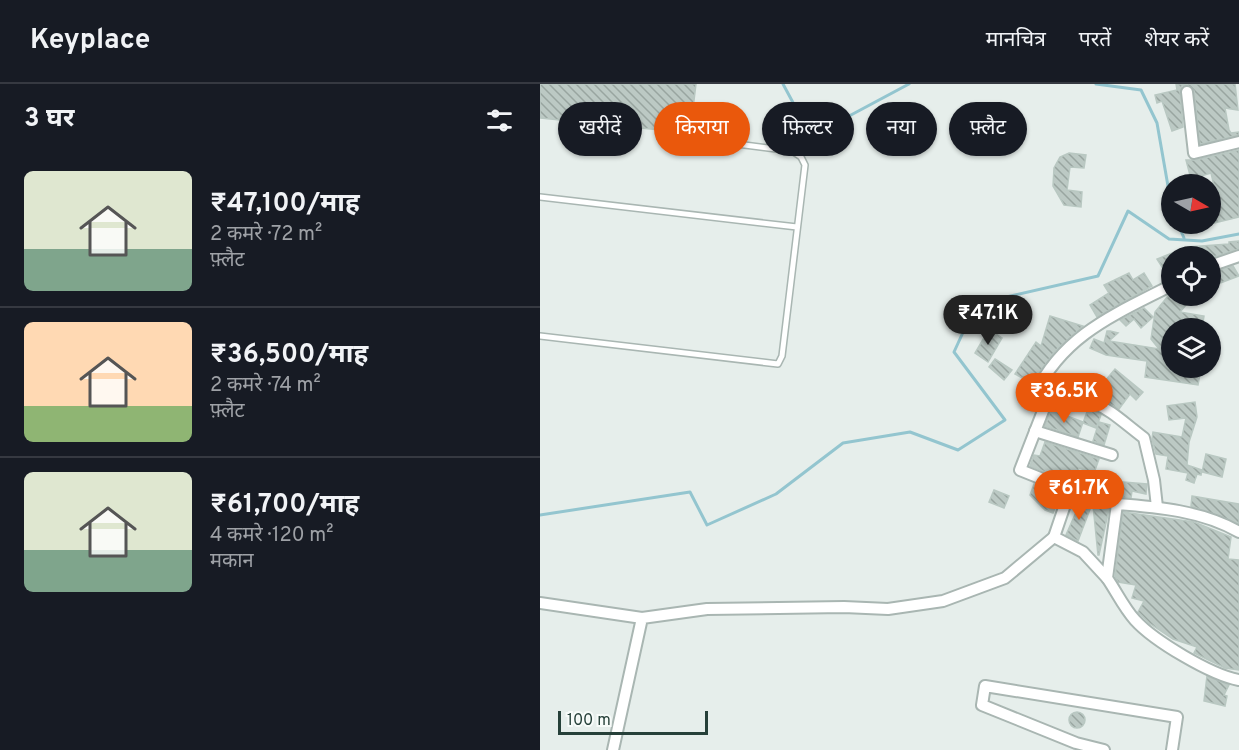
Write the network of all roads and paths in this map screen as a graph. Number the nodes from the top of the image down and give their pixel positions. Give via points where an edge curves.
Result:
1 (1187, 92) dead end
2 (1239, 142) edge
3 (750, 145) edge
4 (540, 197) edge
5 (797, 227) junction
6 (1239, 256) edge
7 (1221, 262) edge
8 (1161, 290) edge
9 (540, 336) edge
10 (1048, 398) junction
11 (1035, 431) junction
12 (1112, 455) dead end
13 (1070, 490) junction
14 (1117, 504) junction
15 (1156, 507) junction
16 (1239, 532) edge
17 (1054, 537) junction
18 (1107, 578) junction
19 (540, 603) edge
20 (642, 618) junction
21 (1239, 680) edge
22 (1075, 746) edge
23 (613, 750) edge
24 (1104, 750) edge
25 (1172, 750) edge

1 - 2 street via 1194,153
3 - 5 lane via 781,148 801,157 805,165
4 - 5 lane
5 - 9 lane via 778,364
6 - 7 street
8 - 10 street via 1113,314 1065,351 1047,369 1035,394
10 - 11 street
10 - 15 street via 1095,402 1143,438 1154,480
11 - 12 street
11 - 13 street via 1020,470
13 - 14 street
13 - 17 street
14 - 15 street
14 - 18 street
15 - 16 street via 1200,516
17 - 18 street via 1083,552
17 - 20 street via 1005,578 943,601 888,609 707,609
18 - 21 street via 1135,620 1155,637 1208,668
19 - 20 street
20 - 23 street
22 - 24 street
22 - 25 street via 982,705 985,686 1177,717

